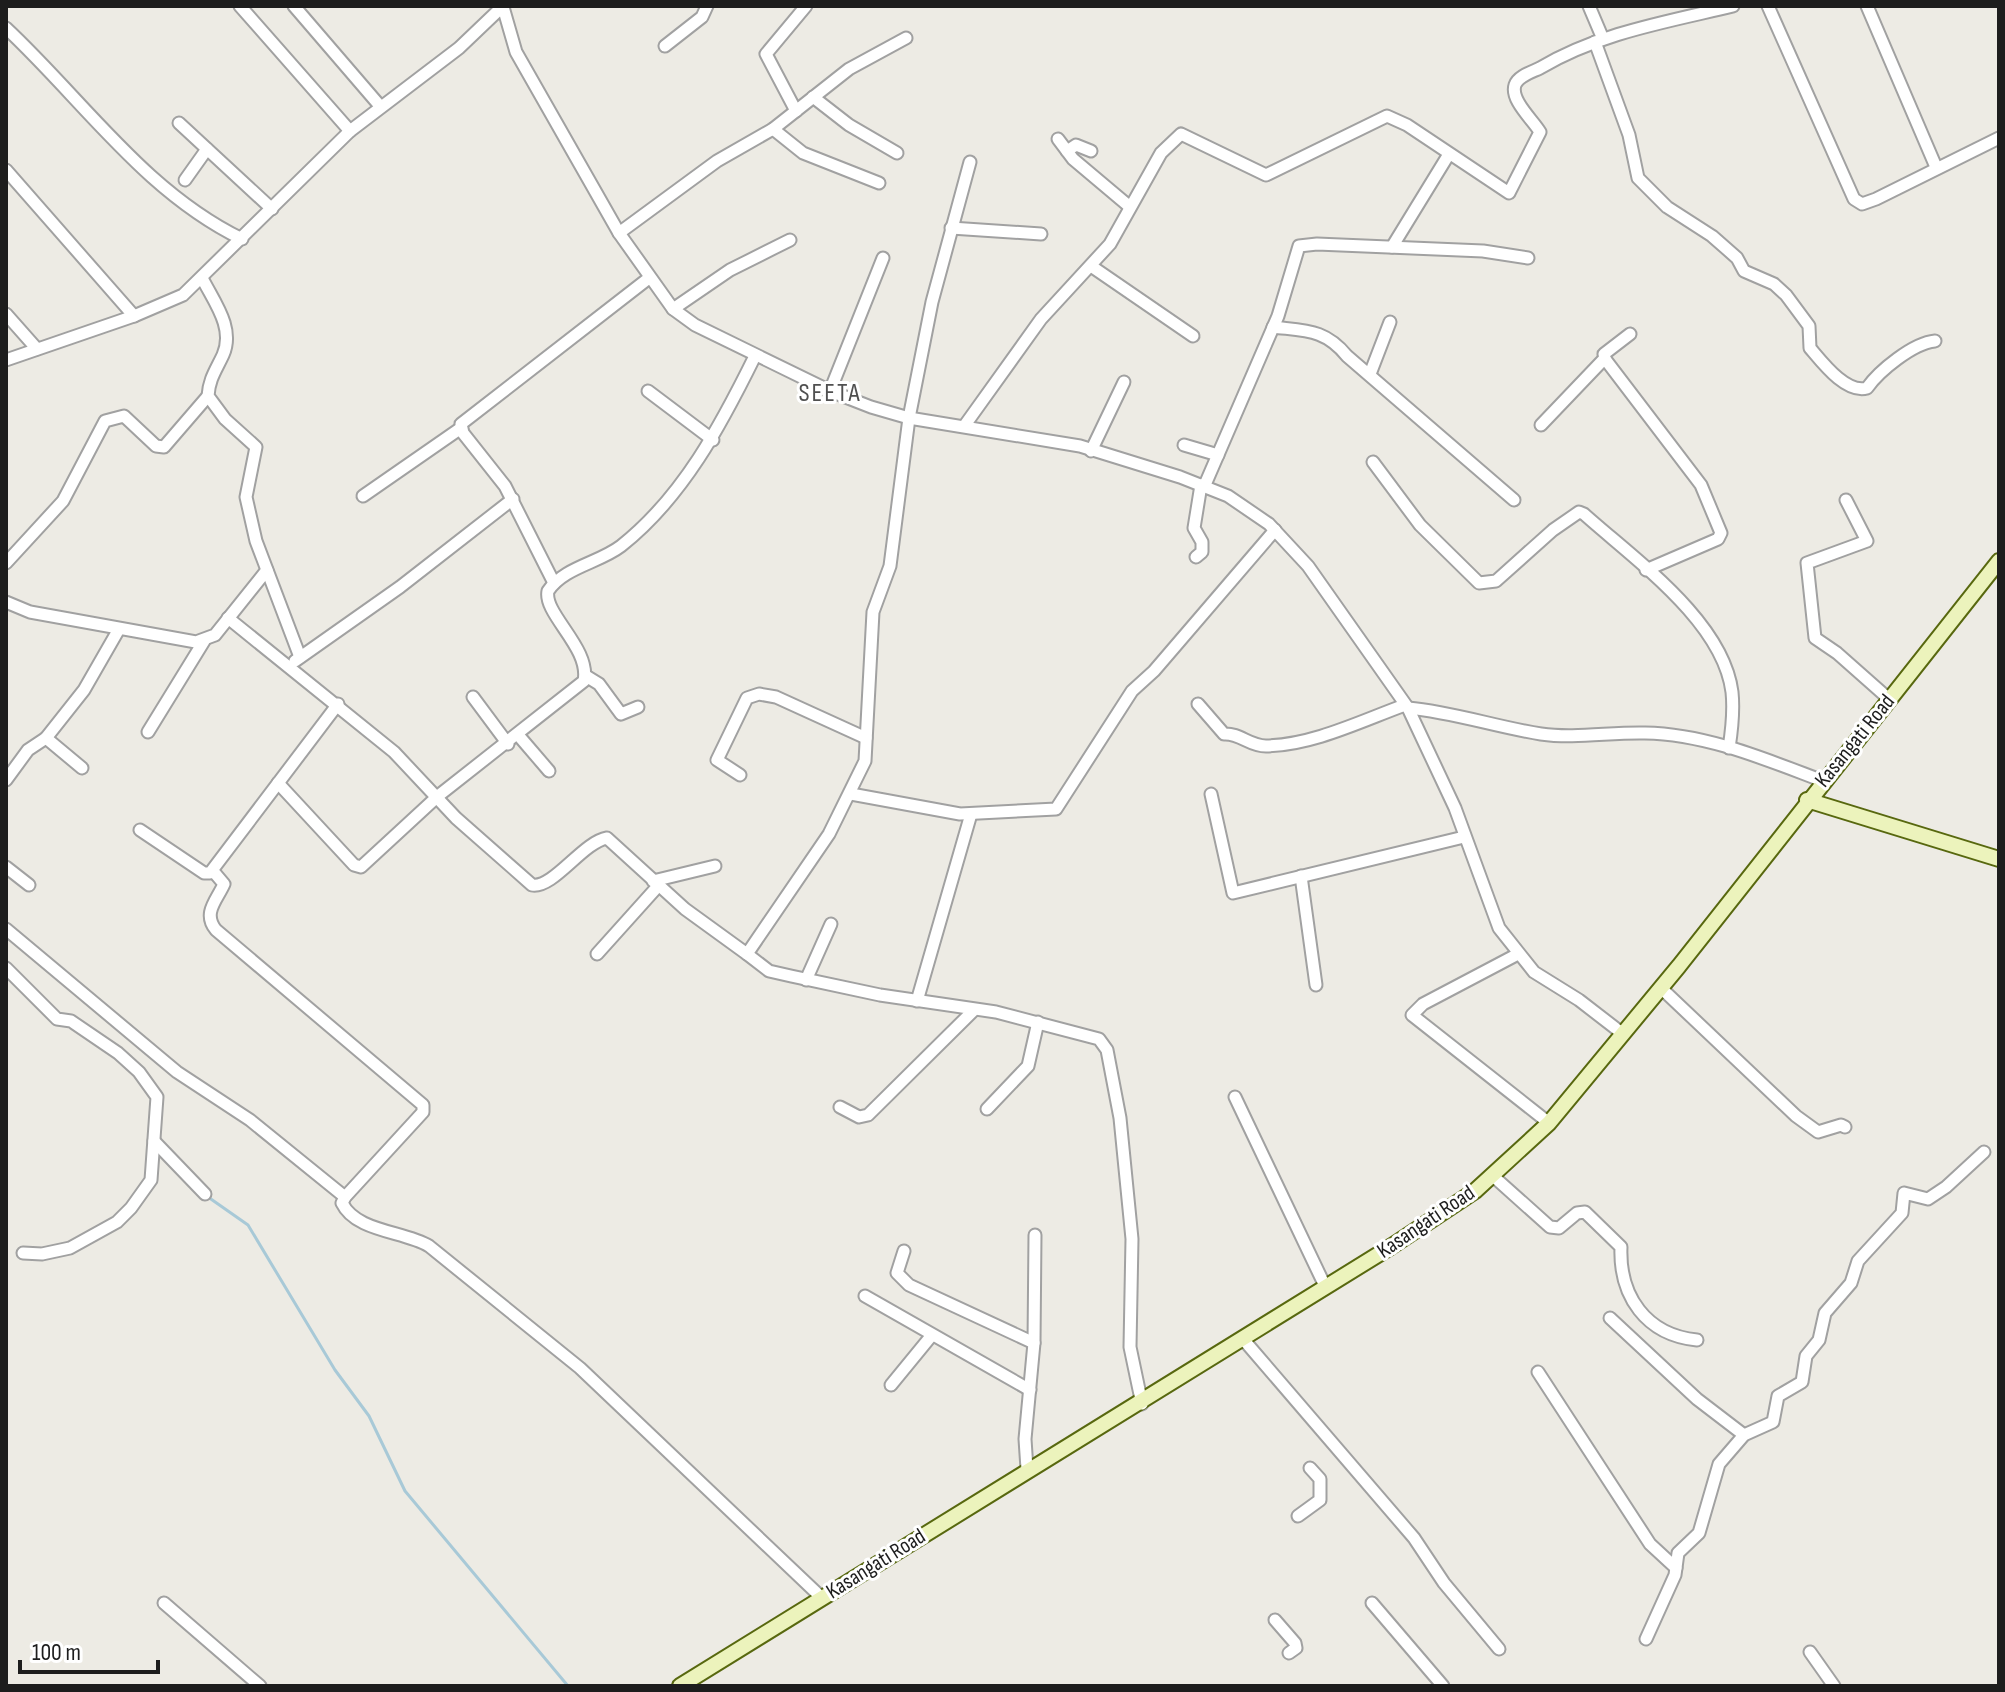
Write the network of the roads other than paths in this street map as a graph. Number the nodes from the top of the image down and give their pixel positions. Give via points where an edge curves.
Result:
1 (240, 6) edge
2 (294, 6) edge
3 (503, 6) edge
4 (707, 6) edge
5 (806, 6) edge
6 (1589, 6) edge
7 (1733, 6) edge
8 (1768, 6) edge
9 (1867, 6) edge
10 (6, 28) edge
11 (906, 38) dead end
12 (1599, 40) junction
13 (665, 46) dead end
14 (813, 97) junction
15 (380, 106) junction
16 (796, 111) junction
17 (179, 123) dead end
18 (773, 129) junction
19 (350, 131) junction
20 (1999, 138) edge
21 (1058, 139) dead end
22 (207, 149) junction
23 (1067, 151) junction
24 (1091, 151) dead end
25 (897, 153) dead end
26 (1449, 154) junction
27 (970, 162) dead end
28 (1936, 167) junction
29 (6, 170) edge
30 (185, 180) dead end
31 (879, 183) dead end
32 (1130, 207) junction
33 (272, 209) junction
34 (951, 228) junction
35 (619, 233) junction
36 (1041, 234) dead end
37 (242, 239) junction
38 (790, 240) dead end
39 (1392, 247) junction
40 (883, 258) dead end
41 (1528, 258) dead end
42 (1091, 266) junction
43 (202, 278) junction
44 (649, 278) junction
45 (673, 309) junction
46 (6, 314) edge
47 (134, 316) junction
48 (1390, 322) dead end
49 (1273, 327) junction
50 (1630, 334) dead end
51 (1193, 336) dead end
52 (1935, 341) dead end
53 (37, 349) junction
54 (755, 356) junction
55 (1605, 358) junction
56 (6, 360) edge
57 (1370, 374) junction
58 (1124, 382) dead end
59 (648, 391) dead end
60 (830, 391) junction
61 (208, 396) junction
62 (909, 418) junction
63 (965, 425) junction
64 (1541, 425) dead end
65 (461, 428) junction
66 (713, 440) junction
67 (1184, 445) dead end
68 (1091, 451) junction
69 (1218, 455) junction
70 (1373, 462) dead end
71 (1203, 486) junction
72 (363, 496) dead end
73 (513, 499) junction
74 (1514, 500) dead end
75 (1846, 500) dead end
76 (1275, 530) junction
77 (1196, 557) dead end
78 (1999, 561) edge
79 (6, 563) edge
80 (267, 570) junction
81 (1646, 570) junction
82 (554, 583) junction
83 (6, 602) edge
84 (228, 618) junction
85 (119, 629) junction
86 (204, 641) junction
87 (300, 657) junction
88 (288, 666) junction
89 (586, 676) junction
90 (473, 697) dead end
91 (1889, 699) junction
92 (338, 704) junction
93 (1198, 704) dead end
94 (1406, 706) junction
95 (638, 707) dead end
96 (148, 732) dead end
97 (519, 736) junction
98 (46, 738) junction
99 (866, 738) junction
100 (508, 744) junction
101 (1729, 748) junction
102 (82, 768) dead end
103 (549, 771) dead end
104 (740, 775) dead end
105 (6, 780) edge
106 (1823, 781) junction
107 (278, 783) junction
108 (851, 794) junction
109 (1211, 794) dead end
110 (438, 796) junction
111 (1807, 800) junction
112 (971, 814) junction
113 (140, 830) dead end
114 (1464, 837) junction
115 (1999, 859) edge
116 (715, 866) dead end
117 (6, 867) edge
118 (213, 871) junction
119 (1301, 876) junction
120 (656, 883) junction
121 (29, 885) dead end
122 (831, 924) dead end
123 (6, 929) edge
124 (597, 954) dead end
125 (747, 954) junction
126 (1518, 954) junction
127 (6, 968) edge
128 (806, 980) junction
129 (1316, 985) dead end
130 (1661, 988) junction
131 (917, 1001) junction
132 (974, 1010) junction
133 (1038, 1022) junction
134 (1623, 1034) junction
135 (1235, 1097) dead end
136 (840, 1107) dead end
137 (987, 1109) dead end
138 (1549, 1123) junction
139 (1845, 1127) dead end
140 (154, 1141) junction
141 (1984, 1152) dead end
142 (1493, 1176) junction
143 (205, 1194) dead end
144 (345, 1197) junction
145 (1035, 1235) dead end
146 (904, 1251) dead end
147 (23, 1253) dead end
148 (1325, 1286) junction
149 (865, 1296) dead end
150 (1610, 1318) dead end
151 (932, 1335) junction
152 (1243, 1339) junction
153 (1697, 1340) dead end
154 (1034, 1343) junction
155 (1538, 1372) dead end
156 (891, 1385) dead end
157 (1030, 1390) junction
158 (1142, 1404) junction
159 (1744, 1435) junction
160 (1310, 1468) dead end
161 (1027, 1469) junction
162 (1298, 1516) dead end
163 (1676, 1568) junction
164 (822, 1598) junction
165 (164, 1603) dead end
166 (1372, 1603) dead end
167 (1275, 1620) dead end
168 (1646, 1639) dead end
169 (1499, 1649) dead end
170 (1810, 1652) dead end
171 (1289, 1653) dead end
172 (260, 1686) edge
173 (680, 1686) edge
174 (1443, 1686) edge
175 (1834, 1686) edge

1 - 19 street
2 - 15 street
3 - 15 street via 459,48
3 - 35 street via 516,52
4 - 13 street via 702,17
5 - 16 street via 766,54
6 - 12 street
7 - 12 street
8 - 28 street via 1854,199 1862,204 1876,199
9 - 28 street
10 - 37 street via 154,180 193,213
11 - 14 street via 849,69
12 - 26 street via 1565,52 1514,86 1515,96 1540,132 1509,193
12 - 52 street via 1638,178 1667,207 1728,251 1744,271 1786,295 1809,326 1810,348 1850,387 1867,388 1905,353
14 - 16 street
14 - 25 street
15 - 19 street
16 - 18 street
17 - 22 street
18 - 31 street via 803,153
18 - 35 street via 717,161
19 - 33 street
20 - 28 street
21 - 23 street
22 - 30 street
22 - 33 street
23 - 24 street via 1076,145
23 - 32 street
26 - 32 street via 1387,116 1266,175 1181,134 1161,153
26 - 39 street
27 - 34 street
29 - 47 street
32 - 42 street
33 - 37 street
34 - 36 street
34 - 62 street
35 - 44 street
37 - 43 street
38 - 45 street via 730,270
39 - 41 street
39 - 49 street via 1299,246
40 - 60 street
42 - 51 street
42 - 63 street via 1041,319
43 - 47 street via 183,295
43 - 61 street via 227,336
44 - 45 street
44 - 65 street via 467,416
45 - 54 street
46 - 53 street
47 - 53 street
48 - 57 street
49 - 57 street via 1324,334
49 - 69 street
50 - 55 street
53 - 56 street
54 - 60 street
54 - 66 street
55 - 64 street
55 - 81 street via 1701,485 1720,530 1718,539
57 - 74 street
58 - 68 street
59 - 66 street
60 - 62 street
61 - 79 street via 164,447 156,446 124,416 105,421 63,501
61 - 80 street via 256,447 246,497
62 - 63 street
62 - 99 street via 890,566 873,612
63 - 68 street
65 - 72 street
65 - 73 street
66 - 82 street via 650,519 619,547
67 - 69 street
68 - 71 street
69 - 71 street
70 - 81 street via 1420,525 1479,583 1496,581 1579,512
71 - 76 street via 1228,496
71 - 77 street via 1194,528 1202,552
73 - 82 street
73 - 87 street
75 - 91 street via 1867,541 1807,563 1815,638
76 - 94 street via 1347,617
76 - 112 street via 1132,691 1056,809
78 - 91 street, Kasangati Road
80 - 84 street
80 - 87 street
81 - 101 street via 1708,633 1731,687
82 - 89 street via 547,601 566,626
83 - 85 street via 30,612
84 - 86 street
84 - 88 street
85 - 86 street via 173,641
85 - 98 street via 84,690
86 - 96 street
87 - 88 street
88 - 92 street
89 - 95 street via 599,684 621,714
89 - 97 street
90 - 100 street
91 - 106 street, Kasangati Road
92 - 107 street
92 - 110 street
93 - 94 street via 1218,730 1260,746 1319,736
94 - 101 street via 1542,734 1646,733
94 - 114 street
97 - 100 street
97 - 103 street
98 - 102 street
98 - 105 street via 28,750
99 - 104 street via 759,694 747,698 717,760
99 - 108 street via 865,761
100 - 110 street
101 - 106 street
106 - 111 street, Kasangati Road
107 - 110 street via 361,867
107 - 118 street
108 - 112 street
108 - 125 street via 797,885
109 - 119 street via 1233,893
110 - 120 street via 532,885 543,884 603,838
111 - 115 street
111 - 130 street, Kasangati Road
112 - 131 street
113 - 118 street via 204,873
114 - 119 street
114 - 126 street via 1499,928
116 - 120 street
117 - 121 street
118 - 144 street via 224,884 210,910 216,930 423,1105 423,1112
119 - 129 street
120 - 124 street
120 - 125 street
122 - 128 street
123 - 144 street via 177,1072 250,1120
125 - 128 street via 769,971
126 - 134 street via 1534,972
126 - 138 street via 1423,1004 1412,1015
127 - 140 street via 57,1019 97,1037 139,1072 157,1097
128 - 131 street
130 - 134 street, Kasangati Road
130 - 139 street via 1796,1116 1818,1132
131 - 132 street
132 - 133 street
132 - 136 street via 868,1115 859,1117
133 - 137 street via 1028,1066
133 - 158 street via 1085,1032 1107,1050 1128,1196 1130,1347
134 - 138 street, Kasangati Road
135 - 148 street
138 - 142 street, Kasangati Road
140 - 143 street
140 - 147 street via 151,1180 117,1222 70,1248
141 - 159 street via 1928,1199 1904,1193 1902,1213 1858,1261 1851,1283 1825,1313 1819,1340 1806,1356 1802,1382 1778,1396 1773,1422
142 - 148 street, Kasangati Road
142 - 153 street via 1550,1227 1559,1228 1585,1212 1621,1247 1626,1291 1642,1311 1674,1337
144 - 164 street via 345,1209 371,1227 429,1246 580,1368
145 - 154 street
146 - 154 street via 897,1273 909,1285
148 - 152 street, Kasangati Road
149 - 151 street
150 - 159 street
151 - 156 street
151 - 157 street
152 - 158 street, Kasangati Road
152 - 169 street via 1414,1538
154 - 157 street
155 - 163 street via 1650,1544
157 - 161 street
158 - 161 street, Kasangati Road
159 - 163 street via 1719,1464 1699,1533 1678,1553
160 - 162 street via 1320,1479 1320,1500
161 - 164 street, Kasangati Road
163 - 168 street
164 - 173 street, Kasangati Road
165 - 172 street
166 - 174 street
167 - 171 street via 1295,1643
170 - 175 street

